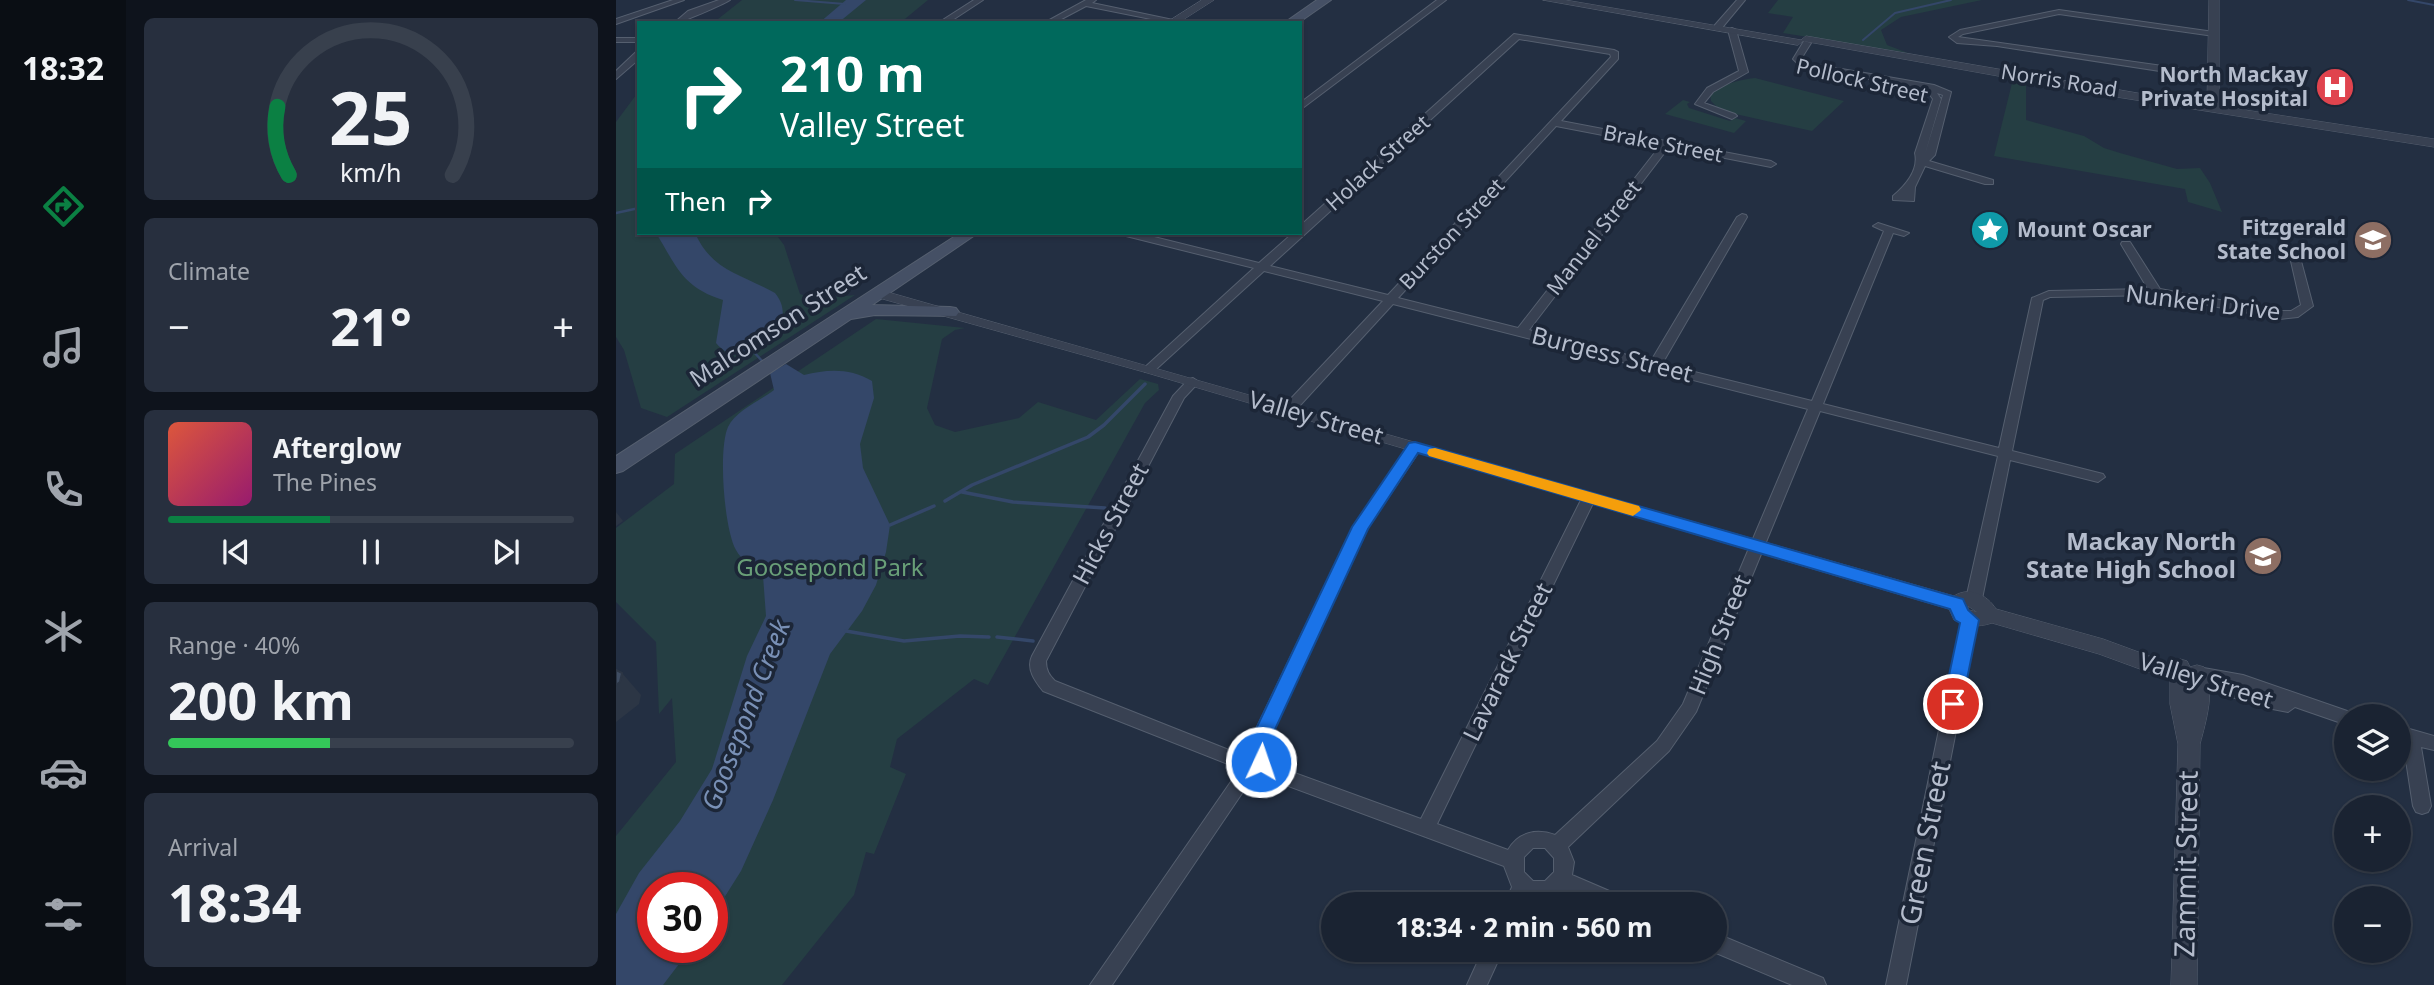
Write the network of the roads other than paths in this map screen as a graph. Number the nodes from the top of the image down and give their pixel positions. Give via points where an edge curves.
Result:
1 (680, 0) edge
2 (979, 0) edge
3 (1209, 0) edge
4 (1325, 0) edge
5 (1442, 0) edge
6 (1548, 0) edge
7 (1741, 0) edge
8 (2214, 0) edge
9 (724, 1) edge
10 (736, 2) dead end
11 (1088, 2) edge
12 (644, 10) junction
13 (664, 15) dead end
14 (678, 19) edge
15 (945, 21) edge
16 (1052, 21) edge
17 (1173, 21) edge
18 (1178, 21) edge
19 (1293, 21) edge
20 (616, 22) edge
21 (1718, 27) junction
22 (1732, 30) junction
23 (2214, 34) junction
24 (616, 40) edge
25 (637, 40) edge
26 (1512, 40) joint
27 (1802, 43) junction
28 (637, 56) edge
29 (1793, 65) junction
30 (616, 76) edge
31 (2212, 76) junction
32 (1921, 87) junction
33 (1937, 97) junction
34 (1949, 97) junction
35 (1302, 104) edge
36 (2213, 107) junction
37 (1940, 109) junction
38 (1732, 116) dead end
39 (1555, 123) junction
40 (2434, 143) edge
41 (1666, 145) junction
42 (1922, 162) junction
43 (1771, 164) dead end
44 (1989, 182) dead end
45 (1910, 187) dead end
46 (1742, 217) dead end
47 (1302, 231) edge
48 (1904, 233) dead end
49 (967, 235) edge
50 (1137, 235) edge
51 (1298, 235) edge
52 (2126, 244) dead end
53 (2293, 248) dead end
54 (1263, 267) junction
55 (2155, 292) junction
56 (877, 293) junction
57 (2038, 298) joint
58 (1392, 299) junction
59 (950, 312) junction
60 (837, 318) junction
61 (1521, 332) junction
62 (1655, 365) junction
63 (1149, 369) junction
64 (1193, 382) junction
65 (1814, 406) junction
66 (1288, 410) junction
67 (1415, 447) junction
68 (2003, 453) junction
69 (616, 466) edge
70 (2098, 477) dead end
71 (1589, 497) junction
72 (1757, 546) junction
73 (1972, 609) junction
74 (2189, 674) junction
75 (2334, 714) edge
76 (2411, 736) edge
77 (2434, 743) edge
78 (2411, 759) edge
79 (1249, 764) junction
80 (2422, 806) dead end
81 (1426, 827) junction
82 (1556, 846) junction
83 (1512, 860) junction
84 (1561, 880) junction
85 (1522, 885) junction
86 (1519, 892) edge
87 (1590, 892) edge
88 (1727, 948) edge
89 (1488, 962) edge
90 (1100, 985) edge
91 (1477, 985) edge
92 (1816, 985) edge
93 (1896, 985) edge
94 (2183, 985) edge

1 - 12 street
2 - 15 street
3 - 18 street
4 - 19 main road
5 - 35 street
6 - 21 street, Norris Road
7 - 21 street
8 - 23 street
9 - 10 street
9 - 14 street
11 - 16 street
11 - 17 street
12 - 13 street
12 - 20 street
21 - 22 street, Norris Road
22 - 27 street, Norris Road
22 - 38 street via 1745,71 1710,90 1699,104
23 - 31 street
23 - 31 street via 2059,12 1953,37
24 - 25 street
26 - 39 street, Burston Street via 1525,36 1614,52 1615,57
26 - 47 street, Holack Street
27 - 29 street, Pollock Street
27 - 29 street, Pollock Street
27 - 36 street, Norris Road
28 - 30 street
29 - 32 street, Pollock Street
31 - 36 street
32 - 33 street, Pollock Street
32 - 34 street, Pollock Street via 1942,90
33 - 34 street
33 - 37 street, Pollock Street
34 - 37 street, Pollock Street
36 - 40 street, Norris Road
37 - 42 street, Pollock Street via 1929,156
39 - 41 street, Brake Street
39 - 58 street, Burston Street
41 - 43 street, Brake Street
41 - 61 street, Manuel Street
42 - 44 street
42 - 45 street, Pollock Street
46 - 62 street
48 - 65 street, High Street via 1884,227
49 - 56 main road, Malcomson Street
50 - 54 street, Burgess Street
51 - 54 street, Holack Street
52 - 55 street
53 - 55 street, Nunkeri Drive via 2307,306 2294,315
54 - 58 street, Burgess Street
54 - 63 street, Holack Street
55 - 57 street, Nunkeri Drive
56 - 59 street, Valley Street
56 - 60 main road, Malcomson Street
57 - 68 street, Green Street
58 - 61 street, Burgess Street
58 - 66 street, Burston Street
59 - 60 main road via 867,311
59 - 63 street, Valley Street
60 - 69 main road, Malcomson Street
61 - 62 street, Burgess Street
62 - 65 street, Burgess Street
63 - 64 street, Valley Street
64 - 66 street, Valley Street
64 - 79 street, Hicks Street via 1179,396 1038,662 1038,671 1049,686
65 - 68 street, Burgess Street
65 - 72 street, High Street
66 - 67 street, Valley Street
67 - 71 street, Valley Street
67 - 79 street via 1360,527
68 - 70 street, Burgess Street
68 - 73 street, Green Street
71 - 72 street, Valley Street
71 - 81 street, Lavarack Street
72 - 73 street, Valley Street
72 - 82 street, High Street via 1678,727
73 - 74 street, Valley Street
73 - 93 street, Green Street
74 - 75 street, Valley Street via 2262,700
74 - 94 street, Zammit Street via 2198,719 2189,744
76 - 77 street
78 - 80 street
79 - 81 street
79 - 90 street
81 - 83 street
82 - 83 street via 1544,841 1526,843
82 - 84 street via 1565,860
83 - 85 street via 1515,877
84 - 85 street via 1540,890
84 - 87 street
85 - 86 street
88 - 92 street
89 - 91 street

